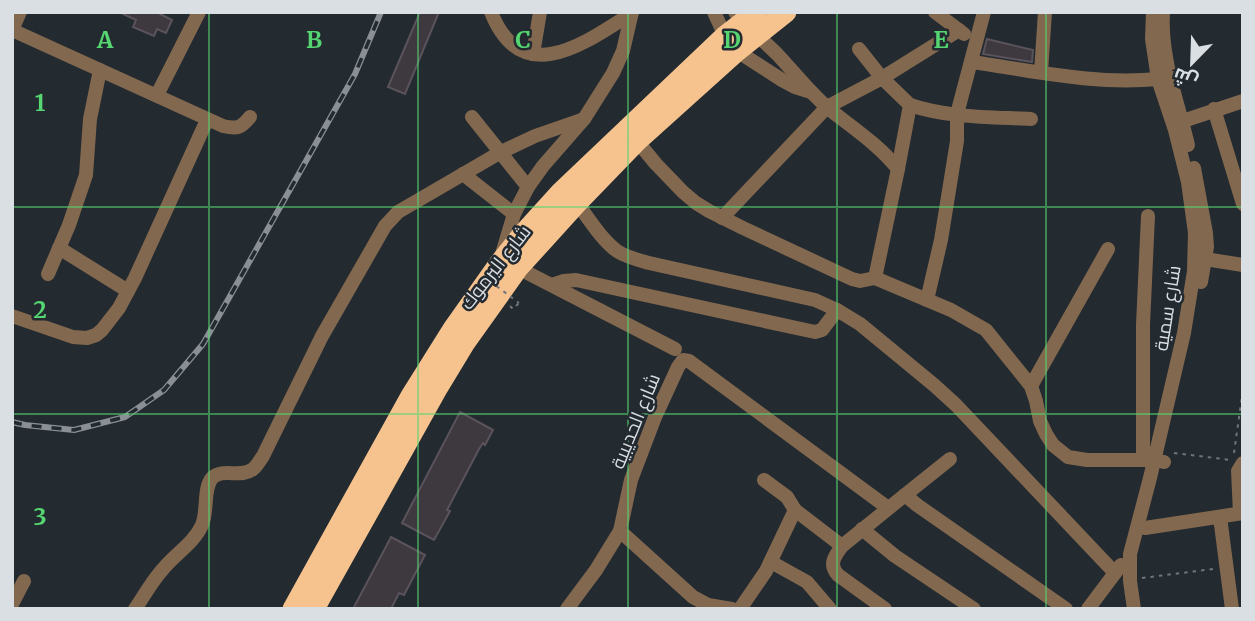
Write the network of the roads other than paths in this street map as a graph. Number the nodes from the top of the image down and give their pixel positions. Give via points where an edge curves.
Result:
1 (20, 12) edge
2 (199, 12) edge
3 (491, 12) edge
4 (541, 12) edge
5 (714, 12) edge
6 (786, 12) edge
7 (935, 12) edge
8 (984, 12) edge
9 (1045, 12) edge
10 (1153, 12) edge
11 (1163, 12) edge
12 (632, 13) edge
13 (12, 30) edge
14 (959, 30) junction
15 (745, 34) edge
16 (976, 44) junction
17 (859, 49) dead end
18 (533, 54) junction
19 (972, 62) junction
20 (100, 70) junction
21 (1041, 72) junction
22 (882, 78) junction
23 (1158, 79) junction
24 (811, 92) junction
25 (157, 95) junction
26 (1243, 101) edge
27 (910, 105) junction
28 (827, 107) junction
29 (1214, 109) junction
30 (957, 114) junction
31 (250, 117) dead end
32 (472, 117) dead end
33 (584, 119) junction
34 (1031, 119) dead end
35 (207, 120) junction
36 (1183, 121) junction
37 (637, 141) junction
38 (501, 152) junction
39 (898, 169) junction
40 (463, 174) junction
41 (528, 187) junction
42 (577, 203) junction
43 (1243, 204) edge
44 (514, 214) junction
45 (1148, 216) dead end
46 (722, 218) junction
47 (528, 242) junction
48 (59, 248) junction
49 (1108, 249) dead end
50 (1205, 259) junction
51 (1243, 265) edge
52 (500, 269) junction
53 (48, 274) dead end
54 (875, 278) junction
55 (552, 285) junction
56 (128, 290) junction
57 (927, 300) junction
58 (837, 310) junction
59 (12, 316) edge
60 (675, 349) dead end
61 (1031, 386) junction
62 (950, 459) dead end
63 (1157, 459) junction
64 (1243, 463) edge
65 (764, 480) dead end
66 (905, 495) junction
67 (888, 508) junction
68 (795, 510) junction
69 (1242, 513) edge
70 (1220, 517) junction
71 (1145, 528) junction
72 (862, 529) junction
73 (620, 531) junction
74 (842, 546) junction
75 (1130, 554) junction
76 (771, 562) junction
77 (1115, 573) junction
78 (24, 581) dead end
79 (12, 604) edge
80 (135, 609) edge
81 (293, 609) edge
82 (314, 609) edge
83 (567, 609) edge
84 (732, 609) edge
85 (740, 609) edge
86 (831, 609) edge
87 (885, 609) edge
88 (974, 609) edge
89 (1066, 609) edge
90 (1088, 609) edge
91 (1134, 609) edge
92 (1142, 609) edge
93 (1232, 609) edge

1 - 13 street
2 - 25 street
3 - 18 street via 510,42
4 - 18 street
5 - 15 street
6 - 15 highway, شارع اليرموك
7 - 14 street
8 - 16 street
9 - 21 street
10 - 23 street, شارع سمية
11 - 36 street, شارع سمية via 1168,66
12 - 18 street via 581,45 548,55
12 - 33 street via 618,63
13 - 20 street
14 - 16 street
14 - 22 street
15 - 24 street
15 - 24 street via 782,80
15 - 37 highway, شارع اليرموك
15 - 47 highway, شارع اليرموك via 561,192
16 - 19 street
17 - 22 street
19 - 21 street
19 - 30 street
20 - 25 street
20 - 48 street via 86,175
21 - 23 street via 1093,80
22 - 27 street
22 - 28 street
23 - 63 street, شارع سمية via 1188,182 1195,233 1184,333
24 - 28 street
25 - 35 street
26 - 29 street
27 - 30 street
27 - 39 street
28 - 39 street via 886,153
28 - 46 street
29 - 36 street
29 - 43 street
30 - 34 street
30 - 57 street via 957,141
31 - 35 street via 236,128
32 - 38 street
33 - 38 street
33 - 41 street
35 - 56 street
36 - 50 street, شارع سمية via 1203,211
37 - 42 highway, شارع اليرموك
37 - 46 street via 683,192
38 - 40 street
38 - 41 street
39 - 54 street
40 - 44 street
40 - 80 street via 398,212 385,226 321,336 254,469 224,473 211,480 202,524
41 - 44 street
42 - 47 highway, شارع اليرموك
42 - 58 street via 615,250 630,257 815,300
44 - 52 street
45 - 63 street via 1143,326
46 - 54 street via 852,279
47 - 52 highway, شارع اليرموك
48 - 53 street
48 - 56 street
49 - 61 street
50 - 51 street
50 - 63 street, شارع سمية via 1190,344
52 - 55 street
52 - 81 highway, شارع اليرموك via 453,329 411,396
52 - 82 highway, شارع اليرموك via 464,344
54 - 57 street
55 - 58 street via 576,280 815,332 822,330
55 - 60 street
56 - 59 street via 107,324 87,338
57 - 61 street via 986,330
58 - 77 street via 888,346 956,405
61 - 63 street via 1046,434 1068,457
62 - 66 street
63 - 71 street, شارع سمية
63 - 75 street, شارع سمية
64 - 69 street via 1238,471
65 - 68 street via 782,492
66 - 67 street
66 - 89 street
67 - 72 street
67 - 73 street, شارع الحديبية via 683,360 636,468
68 - 74 street
68 - 76 street
69 - 70 street
70 - 71 street
70 - 93 street
71 - 92 street, شارع سمية via 1138,579
72 - 74 street
72 - 88 street
73 - 83 street, شارع الحديبية
73 - 84 street via 694,597
74 - 87 street via 833,560 834,570
75 - 77 street
75 - 91 street, شارع سمية
76 - 85 street
76 - 86 street via 807,582
77 - 90 street
78 - 79 street

